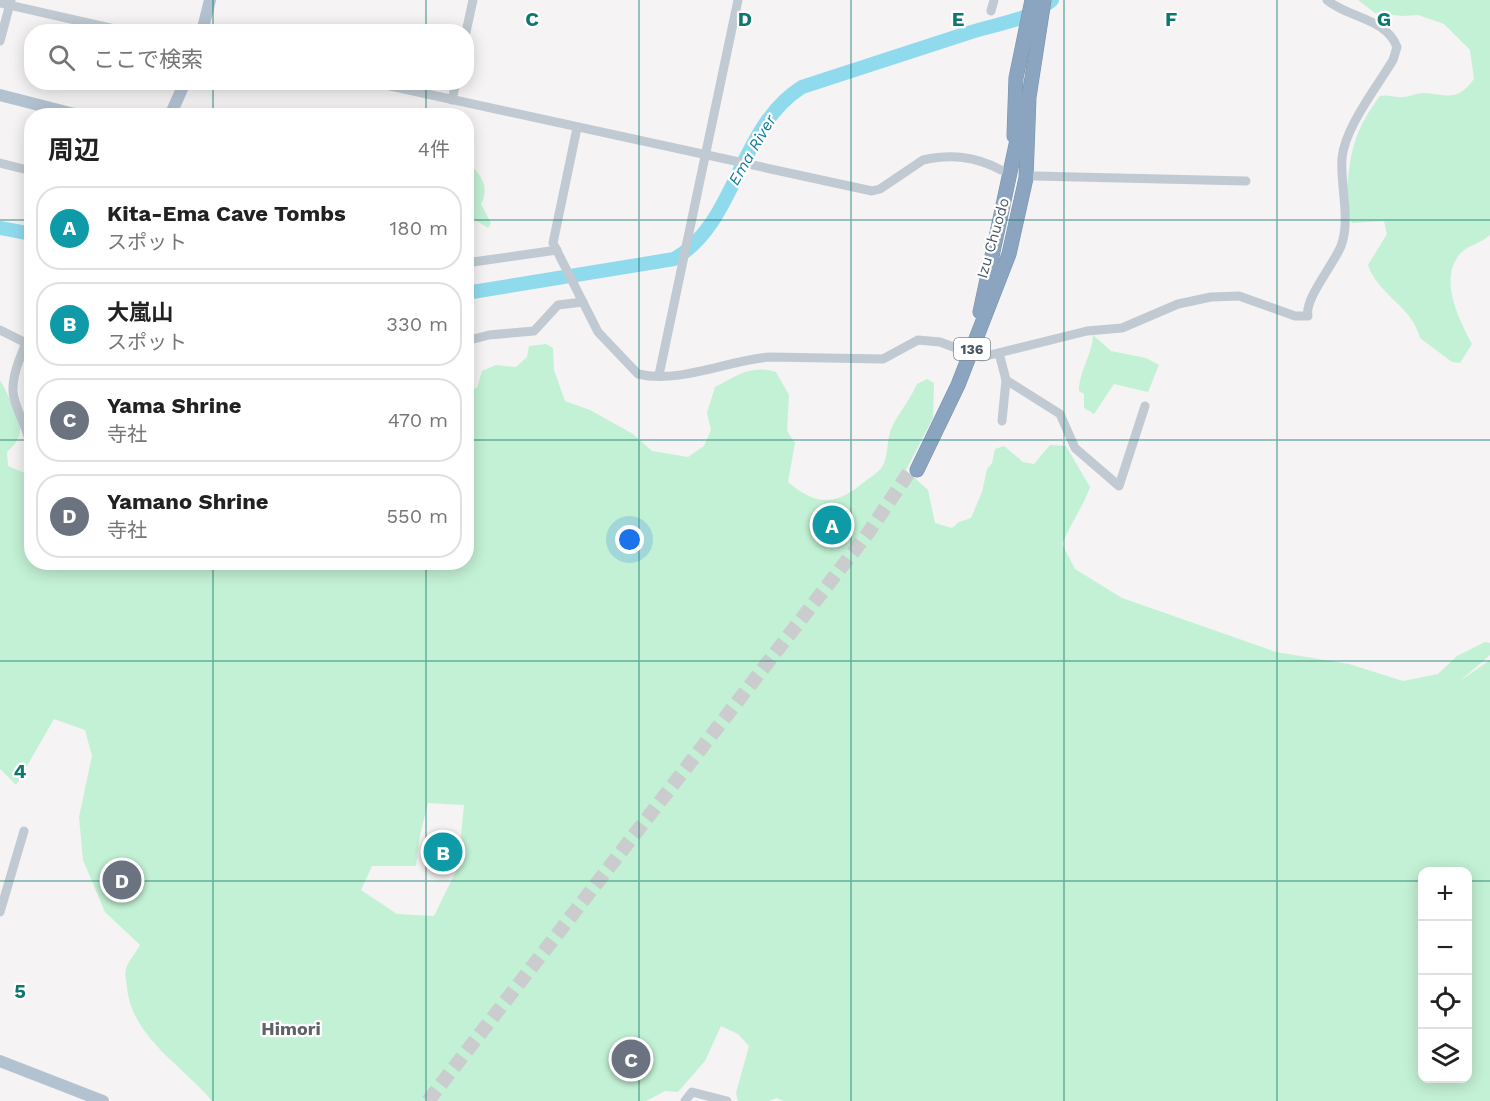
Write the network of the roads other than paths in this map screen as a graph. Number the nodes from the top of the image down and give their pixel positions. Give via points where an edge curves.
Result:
1 (210, 0) edge
2 (473, 0) edge
3 (738, 0) edge
4 (994, 0) edge
5 (1032, 0) edge
6 (1043, 0) edge
7 (1051, 0) edge
8 (1327, 0) edge
9 (7, 3) edge
10 (992, 11) dead end
11 (95, 24) edge
12 (204, 24) edge
13 (468, 24) edge
14 (1038, 25) junction
15 (0, 41) edge
16 (181, 90) edge
17 (408, 90) edge
18 (454, 90) edge
19 (0, 95) edge
20 (452, 100) junction
21 (51, 108) edge
22 (174, 108) edge
23 (577, 128) junction
24 (705, 154) junction
25 (1020, 158) junction
26 (0, 163) edge
27 (24, 169) edge
28 (1001, 170) dead end
29 (1035, 176) dead end
30 (1246, 181) dead end
31 (557, 250) junction
32 (474, 261) edge
33 (583, 302) junction
34 (0, 330) edge
35 (474, 339) edge
36 (24, 342) edge
37 (24, 348) edge
38 (964, 351) dead end
39 (999, 353) junction
40 (975, 356) dead end
41 (659, 375) junction
42 (1006, 380) junction
43 (1145, 406) dead end
44 (24, 420) edge
45 (1002, 421) dead end
46 (915, 469) tunnel mouth
47 (24, 831) dead end
48 (0, 912) edge
49 (0, 1061) edge
50 (103, 1101) edge
51 (685, 1101) edge
52 (727, 1101) edge

1 - 12 main road
2 - 13 street
3 - 24 street
4 - 10 street
5 - 14 highway
6 - 14 highway, 136
7 - 14 highway, 136
8 - 39 street via 1379,26 1397,47 1347,138 1342,159 1343,240 1308,303 1308,315 1300,318 1239,296 1211,297 1178,304 1122,328 1087,331
9 - 11 street
9 - 15 street
14 - 25 highway, 136
14 - 25 highway via 1014,97
16 - 22 main road
17 - 20 street
18 - 20 street
19 - 21 main road
20 - 23 street
23 - 24 street
23 - 31 street via 554,228 553,243
24 - 28 street via 872,191 931,158 976,158
24 - 41 street
25 - 46 highway, Izu Chuodo / 136 via 1024,187 1009,254 958,385
26 - 27 street
29 - 30 street
31 - 32 street
31 - 33 street
33 - 35 street via 558,305 534,331
33 - 41 street via 598,332 634,372
34 - 36 street
37 - 44 street via 13,392
38 - 41 street via 940,342 918,340 883,358 760,358 697,372
39 - 40 street
39 - 42 street
42 - 43 street via 1060,414 1075,448 1119,486
42 - 45 street
47 - 48 street
49 - 50 main road
51 - 52 street via 692,1092

